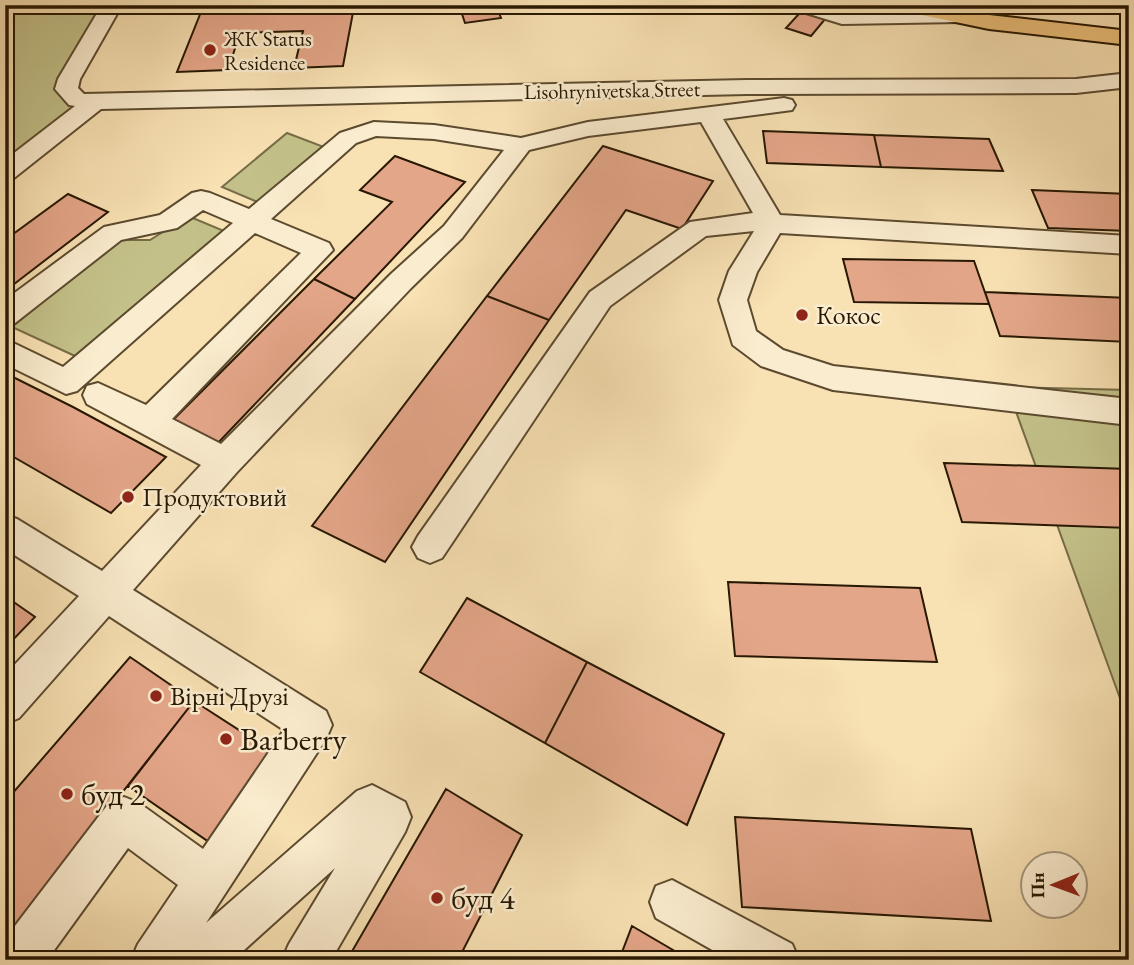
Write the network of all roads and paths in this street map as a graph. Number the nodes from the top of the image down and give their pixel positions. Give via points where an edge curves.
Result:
1 (112, 5) edge
2 (800, 5) edge
3 (906, 5) edge
4 (961, 16) junction
5 (1129, 38) edge
6 (1129, 80) edge
7 (843, 86) junction
8 (95, 102) junction
9 (708, 114) junction
10 (521, 145) junction
11 (5, 172) edge
12 (250, 221) junction
13 (772, 224) junction
14 (1129, 245) edge
15 (5, 315) edge
16 (5, 350) edge
17 (98, 395) dead end
18 (1129, 412) edge
19 (149, 422) junction
20 (225, 462) junction
21 (5, 530) edge
22 (430, 547) dead end
23 (106, 593) junction
24 (5, 704) edge
25 (207, 879) junction
26 (672, 902) dead end
27 (175, 956) edge
28 (18, 960) edge
29 (305, 960) edge
30 (776, 960) edge

1 - 8 street via 66,89 77,100
2 - 4 street via 842,18
3 - 4 main road
4 - 5 main road
6 - 7 street, Lisohrynivetska Street via 1076,86
7 - 8 street, Lisohrynivetska Street
7 - 9 street via 791,104
8 - 11 street
9 - 10 street via 588,129
9 - 13 street
10 - 12 street via 434,132 374,129 348,138
10 - 20 street via 453,232
12 - 15 street via 201,200 169,222 113,233
12 - 16 street via 66,382
12 - 19 street via 320,250
13 - 14 street
13 - 18 street via 743,271 733,300 743,337 772,358 834,378
13 - 22 street via 699,228 600,299
17 - 19 street
19 - 20 street
20 - 23 street
21 - 23 street
23 - 24 street
23 - 25 street via 312,725
25 - 27 street
25 - 28 street via 124,818
26 - 30 street
27 - 29 street via 372,806 390,817

